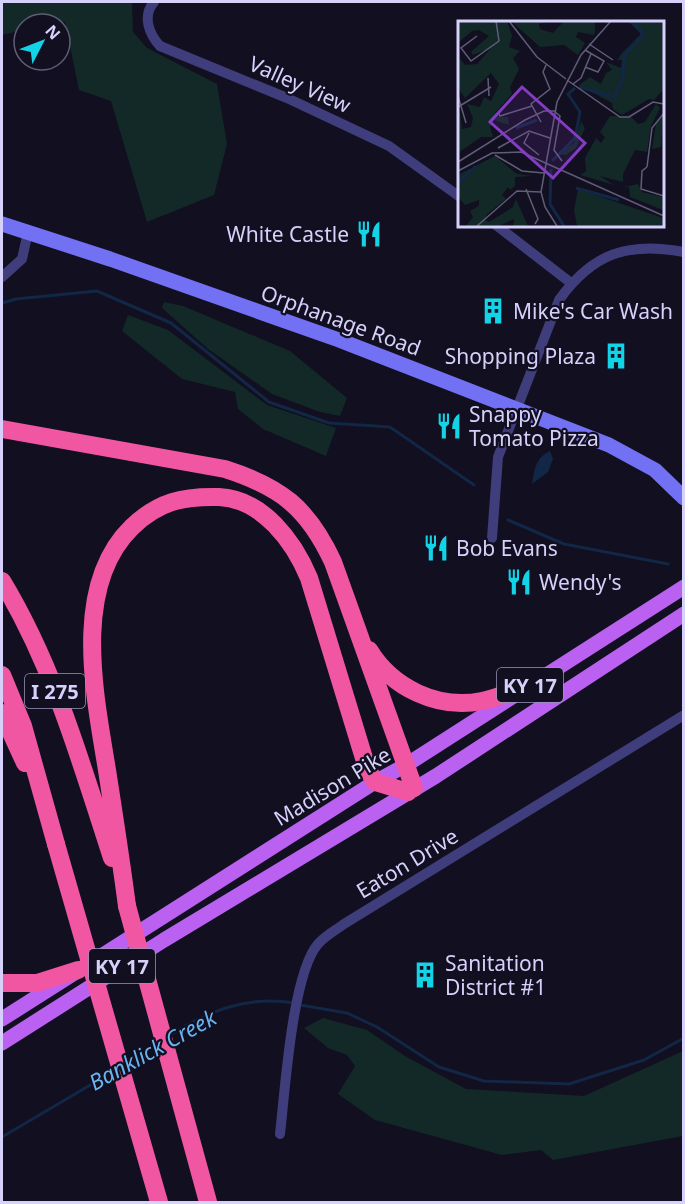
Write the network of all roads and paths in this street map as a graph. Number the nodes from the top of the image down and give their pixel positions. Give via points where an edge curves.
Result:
1 (154, 2) edge
2 (458, 196) edge
3 (2, 224) edge
4 (496, 226) edge
5 (28, 232) junction
6 (684, 252) edge
7 (2, 277) edge
8 (572, 283) junction
9 (518, 408) junction
10 (2, 429) edge
11 (684, 498) edge
12 (492, 538) dead end
13 (2, 581) edge
14 (684, 587) edge
15 (684, 614) edge
16 (358, 633) junction
17 (2, 675) edge
18 (539, 680) junction
19 (2, 713) edge
20 (684, 716) edge
21 (406, 765) junction
22 (375, 782) junction
23 (411, 790) junction
24 (44, 798) junction
25 (103, 804) junction
26 (78, 970) junction
27 (2, 983) edge
28 (2, 1019) edge
29 (2, 1043) edge
30 (280, 1134) dead end
31 (159, 1203) edge
32 (208, 1203) edge

1 - 2 street, Valley View via 149,7 147,22 160,46 287,98 389,146
3 - 5 main road, Orphanage Road
4 - 8 street
5 - 7 street via 22,259
5 - 9 main road, Orphanage Road via 347,343
6 - 8 street via 666,248 616,252 592,263
8 - 9 street via 559,300
9 - 11 main road, Orphanage Road via 641,460
9 - 12 street via 498,457
10 - 16 highway via 225,469 260,480 282,494 316,529 333,562
13 - 25 highway, I 275 via 47,670
14 - 18 main road, Madison Pike / KY 17
15 - 23 main road, Madison Pike / KY 17
16 - 18 highway via 372,656 396,681 432,699 479,702
16 - 21 highway
17 - 24 highway, I 275 via 23,726
18 - 21 main road, Madison Pike / KY 17
19 - 24 highway
20 - 30 street, Eaton Drive via 318,943 306,968 291,1039
21 - 22 main road, Madison Pike / KY 17
21 - 23 highway
22 - 23 highway
22 - 25 highway via 367,768 300,556 269,519 248,506 224,498 201,497 150,510 118,540 97,591 92,635
22 - 26 main road, Madison Pike / KY 17
23 - 29 main road, Madison Pike / KY 17
24 - 31 highway, I 275, bridge
25 - 32 highway, bridge
26 - 27 highway via 38,982
26 - 28 main road, Madison Pike / KY 17

